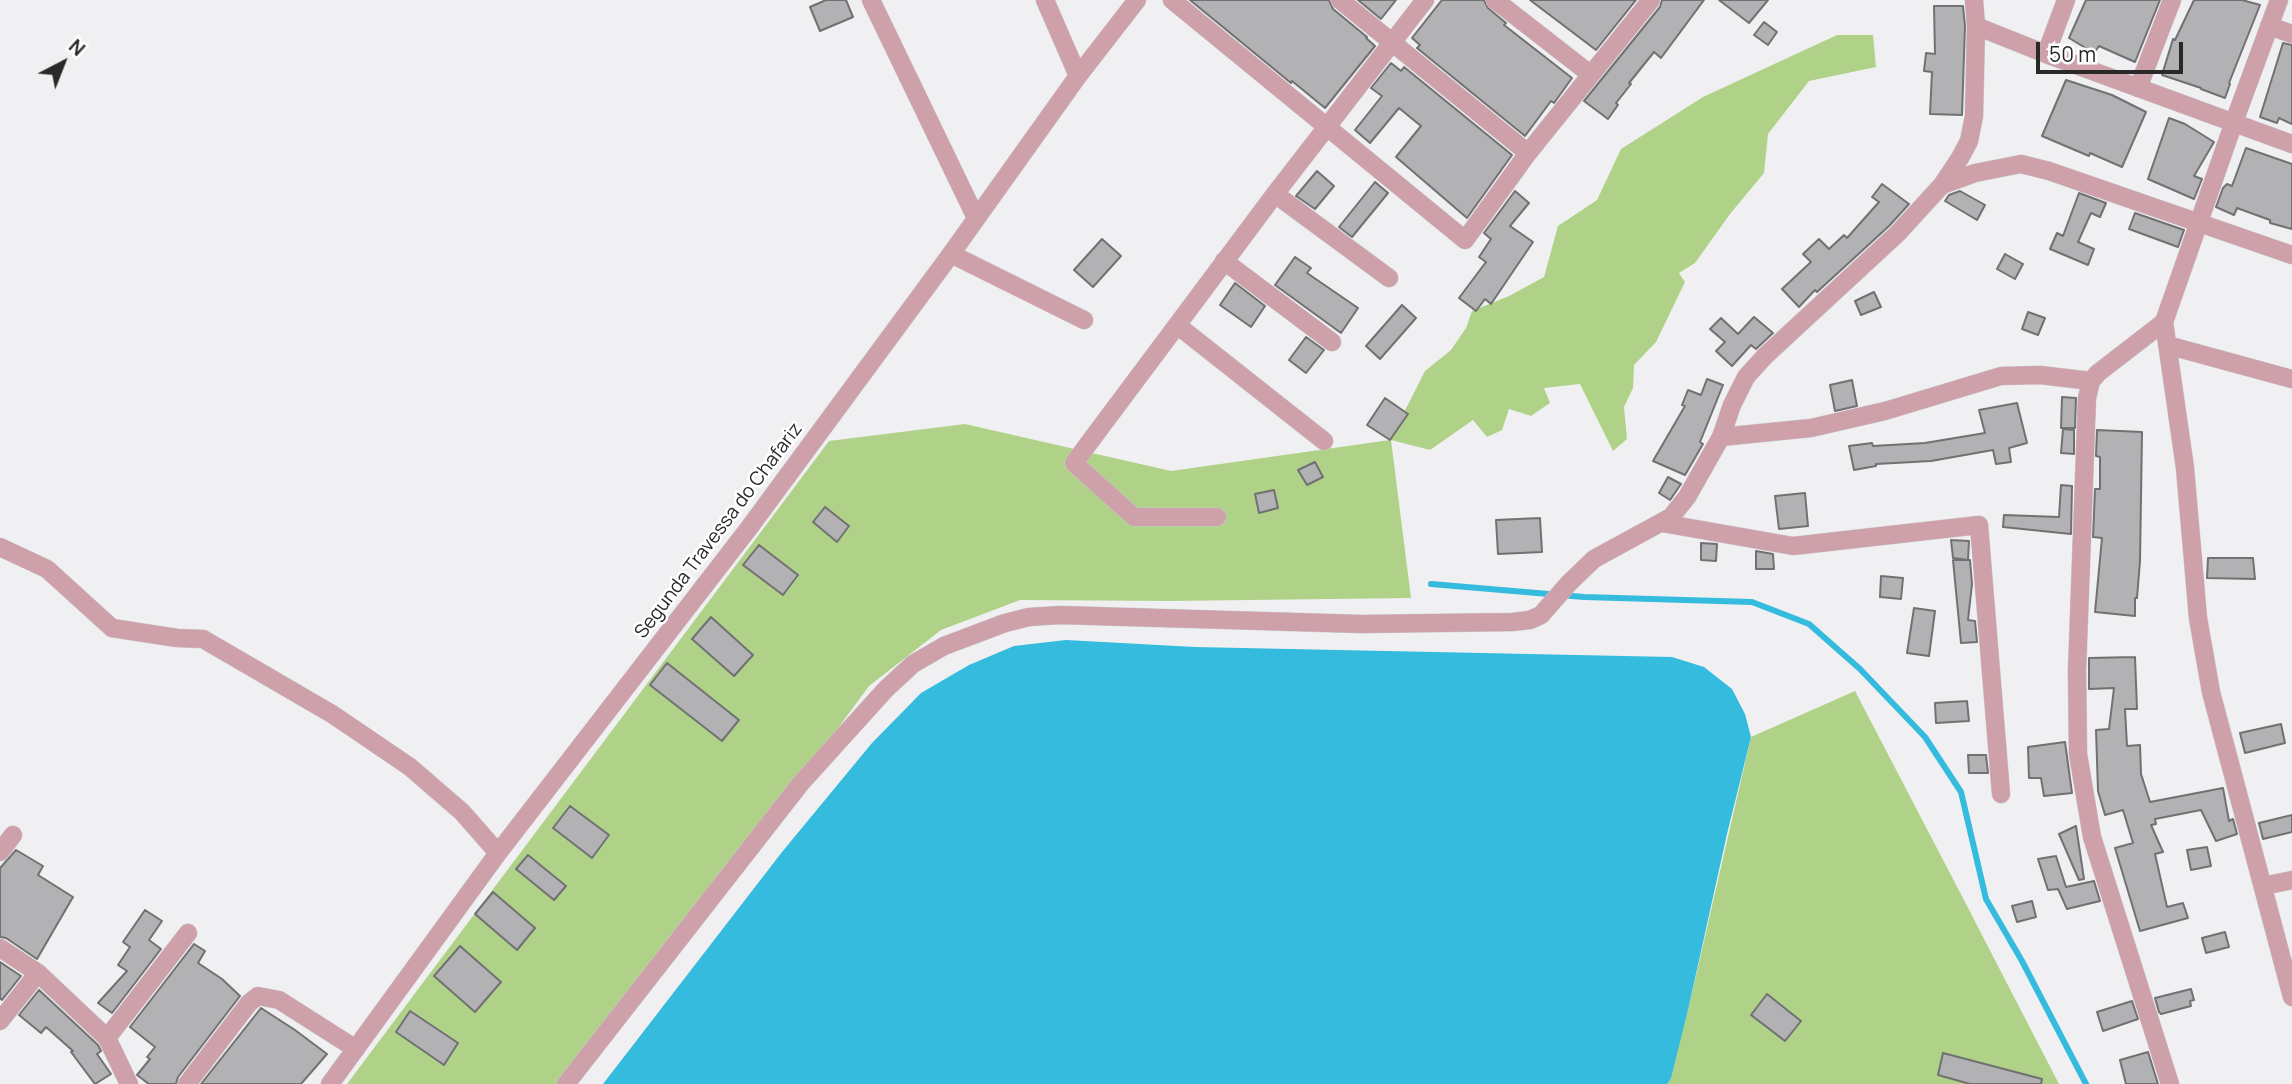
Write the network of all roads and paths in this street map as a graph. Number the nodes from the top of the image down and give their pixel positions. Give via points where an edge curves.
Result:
1 (872, 0) edge
2 (1045, 0) edge
3 (1136, 0) edge
4 (1172, 0) edge
5 (1340, 0) edge
6 (1424, 0) edge
7 (1495, 0) edge
8 (1651, 0) edge
9 (1974, 0) edge
10 (2066, 0) edge
11 (2172, 0) edge
12 (2279, 0) edge
13 (1976, 26) junction
14 (2269, 26) junction
15 (2292, 34) edge
16 (1393, 42) junction
17 (2046, 54) junction
18 (1590, 74) junction
19 (1078, 76) junction
20 (2138, 88) junction
21 (2234, 122) junction
22 (1327, 128) junction
23 (2292, 144) edge
24 (1528, 153) junction
25 (1942, 185) junction
26 (1275, 194) junction
27 (976, 218) junction
28 (2199, 224) junction
29 (951, 254) junction
30 (2292, 255) edge
31 (1224, 261) junction
32 (1389, 278) dead end
33 (1084, 320) dead end
34 (2164, 322) junction
35 (1177, 325) junction
36 (1332, 342) dead end
37 (2167, 345) junction
38 (2292, 379) edge
39 (2091, 381) junction
40 (1721, 437) junction
41 (1324, 441) dead end
42 (1217, 517) dead end
43 (1662, 523) junction
44 (0, 547) edge
45 (2001, 794) dead end
46 (13, 835) dead end
47 (0, 852) edge
48 (498, 853) junction
49 (2292, 880) edge
50 (2263, 886) junction
51 (188, 933) dead end
52 (0, 948) edge
53 (37, 974) junction
54 (2292, 997) edge
55 (0, 1021) edge
56 (107, 1038) junction
57 (356, 1049) junction
58 (129, 1084) edge
59 (187, 1084) edge
60 (330, 1084) edge
61 (566, 1084) edge
62 (2170, 1084) edge

1 - 27 street
2 - 19 street
3 - 19 street, Segunda Travessa do Chafariz
4 - 22 street
5 - 16 street
6 - 16 street
7 - 18 street
8 - 18 street
9 - 13 street
10 - 17 street
11 - 20 street
12 - 14 street
13 - 17 street
13 - 25 street via 1974,117 1969,141
14 - 15 street
14 - 21 street
16 - 22 street
16 - 24 street
17 - 20 street
18 - 24 street
19 - 27 street, Segunda Travessa do Chafariz
20 - 21 street
21 - 23 street
21 - 28 street
22 - 24 street via 1465,240
22 - 26 street
25 - 28 street via 2021,164
25 - 40 street via 1897,234 1765,355 1746,377
26 - 31 street
26 - 32 street
27 - 29 street, Segunda Travessa do Chafariz
28 - 30 street
28 - 34 street
29 - 33 street
29 - 48 street, Segunda Travessa do Chafariz
31 - 35 street
31 - 36 street
34 - 37 street
34 - 39 street
35 - 41 street
35 - 42 street via 1074,463 1134,517
37 - 38 street
37 - 50 street via 2185,468 2198,618 2211,692
39 - 40 street via 2001,376 1811,428
39 - 62 street via 2077,671 2078,754 2092,837
40 - 43 street via 1687,497
43 - 45 street via 1793,546 1979,526
43 - 61 street via 1594,559 1541,615 1530,620 1361,625 1060,615 1005,623 944,646 913,664 886,689 801,783
44 - 48 street via 47,569 112,628 203,639 332,714 410,767 462,812
46 - 47 street
48 - 57 street, Segunda Travessa do Chafariz
49 - 50 street
50 - 54 street
51 - 56 street
52 - 53 street
53 - 55 street
53 - 56 street
56 - 58 street
57 - 59 street via 279,1000 258,996
57 - 60 street, Segunda Travessa do Chafariz

